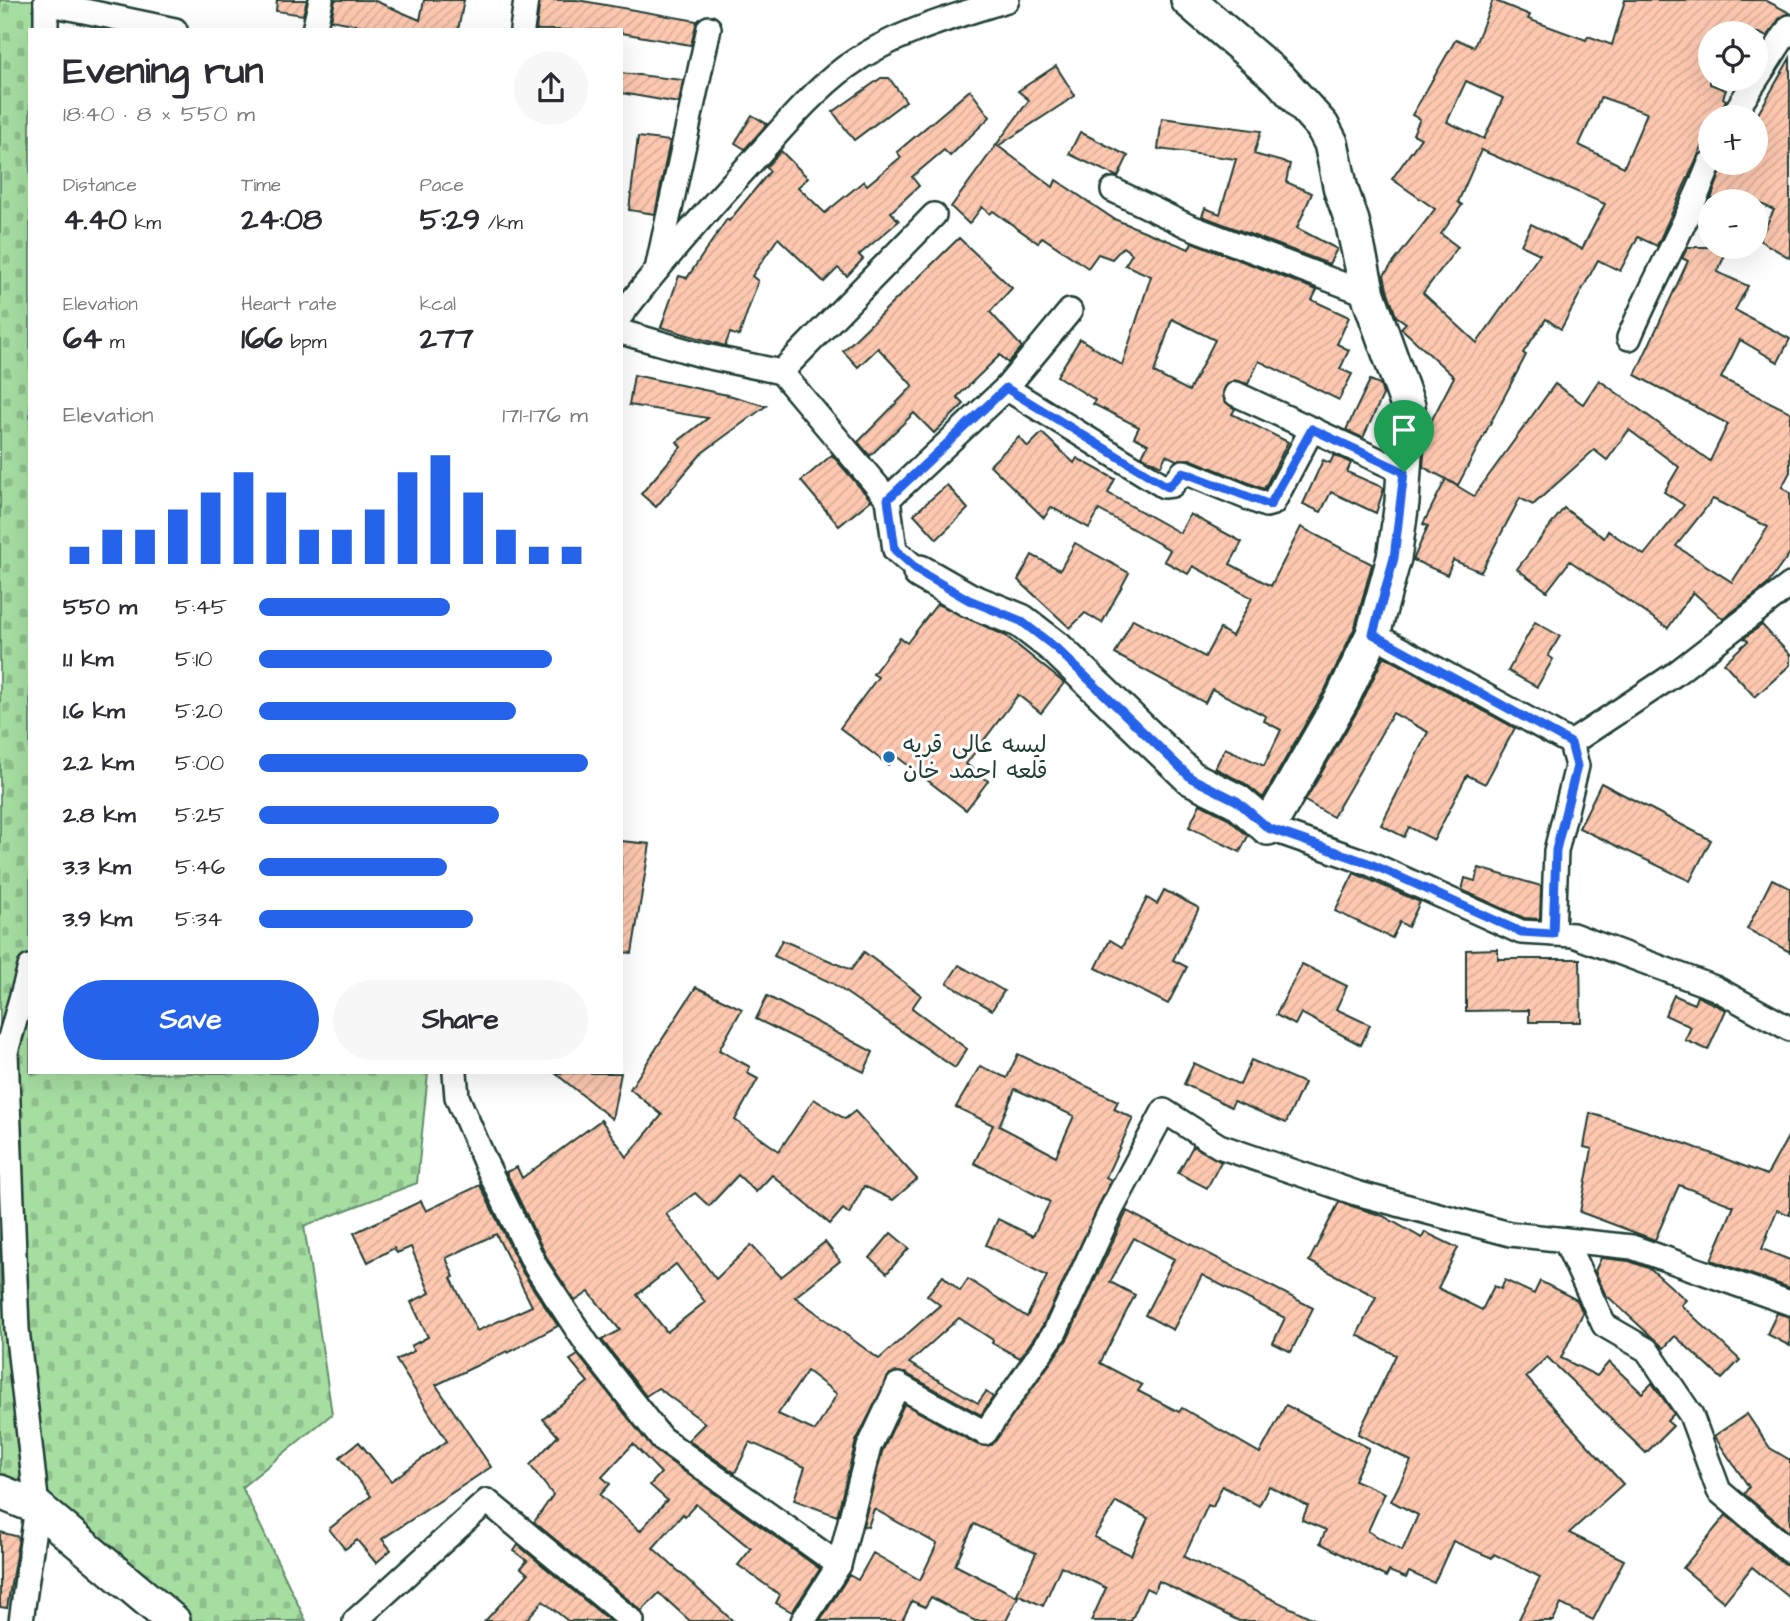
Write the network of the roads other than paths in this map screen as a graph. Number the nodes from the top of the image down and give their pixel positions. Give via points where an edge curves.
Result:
1 (321, 0) edge
2 (526, 0) edge
3 (1007, 0) edge
4 (1188, 0) edge
5 (46, 1) edge
6 (1790, 27) edge
7 (46, 28) edge
8 (166, 28) edge
9 (314, 28) edge
10 (522, 28) edge
11 (709, 28) dead end
12 (1740, 105) edge
13 (1706, 175) edge
14 (1113, 190) dead end
15 (934, 215) dead end
16 (657, 268) junction
17 (1368, 294) junction
18 (1070, 311) dead end
19 (623, 312) edge
20 (623, 333) edge
21 (1629, 338) dead end
22 (781, 372) junction
23 (1006, 388) junction
24 (1236, 394) dead end
25 (1312, 429) junction
26 (1404, 472) junction
27 (888, 499) junction
28 (920, 572) joint
29 (1790, 585) edge
30 (1373, 634) junction
31 (1571, 743) junction
32 (1268, 828) junction
33 (1553, 934) junction
34 (28, 974) edge
35 (1790, 1029) edge
36 (455, 1074) edge
37 (1564, 1240) junction
38 (1790, 1303) edge
39 (0, 1492) edge
40 (37, 1507) junction
41 (1790, 1551) edge
42 (839, 1565) junction
43 (21, 1621) edge
44 (173, 1621) edge
45 (355, 1621) edge
46 (632, 1621) edge
47 (803, 1621) edge

1 - 9 street
2 - 10 street
3 - 16 street via 895,39 846,68 784,127
4 - 17 street via 1280,79 1322,125 1331,143
5 - 7 street
5 - 8 street
6 - 12 street
11 - 16 street
13 - 21 street
14 - 17 street via 1188,226
15 - 22 street
16 - 19 street
17 - 26 street via 1408,406
18 - 23 street
20 - 22 street
22 - 27 street
23 - 25 street via 1164,486 1172,485 1183,472 1266,505 1273,503
23 - 27 street
24 - 25 street
25 - 26 street
26 - 30 street via 1394,558
27 - 28 street via 895,550
28 - 32 street via 969,600 1021,621 1056,648 1191,778 1237,801
29 - 31 street via 1675,674
30 - 31 street
30 - 32 street via 1342,699
31 - 33 street via 1577,766 1556,850
32 - 33 street via 1371,864 1521,932
33 - 35 street via 1573,935 1715,988
34 - 40 street via 6,1052 17,1329
36 - 42 street via 457,1097 502,1198 536,1267 587,1344 661,1438
37 - 38 street via 1632,1247
37 - 41 street via 1604,1325 1647,1350 1691,1415 1719,1490
37 - 42 street via 1510,1234 1356,1193 1219,1146 1164,1111 1112,1208 1055,1332 985,1433 898,1385 869,1447
39 - 40 street
40 - 43 street
40 - 44 street
42 - 47 street
45 - 46 street via 487,1501

